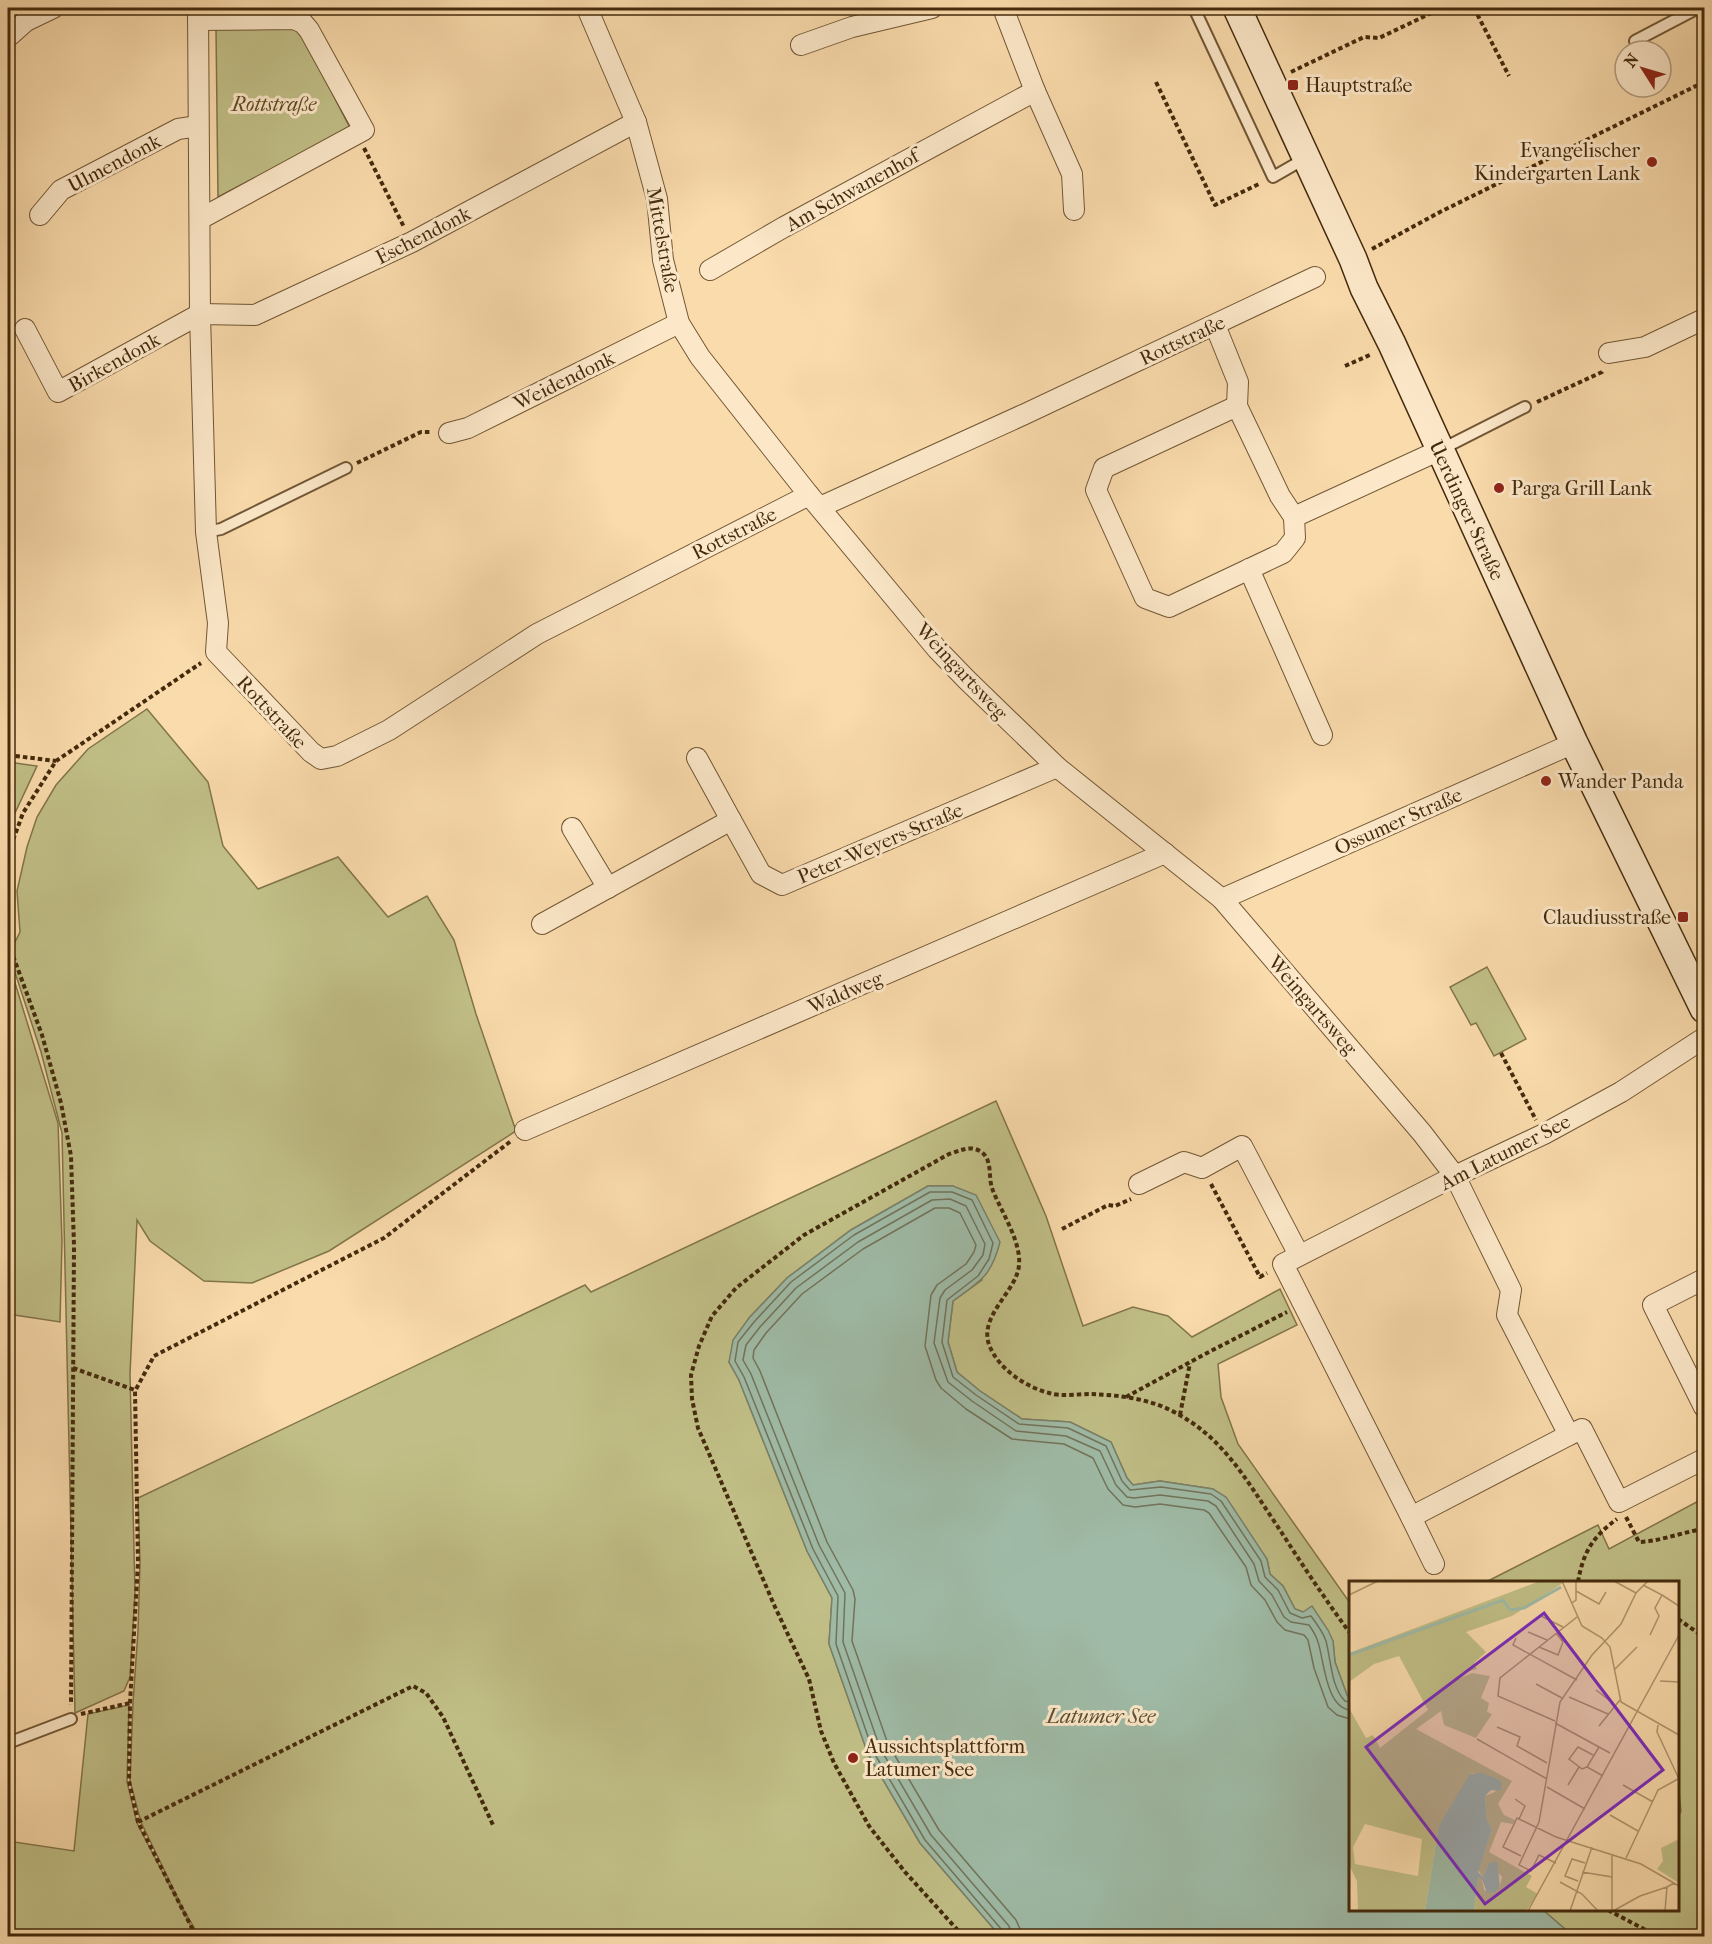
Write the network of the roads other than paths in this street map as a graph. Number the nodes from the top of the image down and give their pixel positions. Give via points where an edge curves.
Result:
1 (53, 8) edge
2 (587, 8) edge
3 (932, 8) edge
4 (1003, 8) edge
5 (1194, 8) edge
6 (1237, 8) edge
7 (1698, 8) edge
8 (198, 14) edge
9 (8, 37) edge
10 (1639, 39) edge
11 (801, 45) dead end
12 (1035, 91) junction
13 (636, 122) junction
14 (198, 126) junction
15 (1306, 158) junction
16 (1074, 210) dead end
17 (40, 215) dead end
18 (200, 219) junction
19 (710, 270) dead end
20 (1315, 277) dead end
21 (200, 314) junction
22 (1704, 318) edge
23 (679, 323) junction
24 (1215, 326) junction
25 (25, 329) dead end
26 (1609, 353) road end
27 (1237, 406) junction
28 (1526, 407) road end
29 (449, 433) road end
30 (1440, 450) junction
31 (346, 468) road end
32 (814, 501) junction
33 (1294, 517) junction
34 (206, 532) junction
35 (1248, 569) junction
36 (1322, 735) dead end
37 (1574, 743) junction
38 (697, 758) dead end
39 (1057, 767) junction
40 (731, 820) junction
41 (572, 828) dead end
42 (1165, 853) junction
43 (608, 888) junction
44 (1222, 899) junction
45 (542, 924) dead end
46 (1704, 1009) edge
47 (1704, 1038) edge
48 (525, 1130) road end
49 (1455, 1176) junction
50 (1139, 1184) dead end
51 (1291, 1260) junction
52 (1704, 1279) edge
53 (1704, 1407) edge
54 (1569, 1435) junction
55 (1704, 1459) edge
56 (1411, 1517) junction
57 (1434, 1564) dead end
58 (70, 1719) road end
59 (8, 1743) edge

1 - 9 street via 26,21
2 - 13 street, Mittelstraße
3 - 11 street via 852,27
4 - 12 street
5 - 15 lane via 1273,177
6 - 15 street, Uerdinger Straße
7 - 10 lane
8 - 14 street
8 - 18 street via 294,19 303,23 364,130
12 - 16 street via 1072,174
12 - 19 street, Am Schwanenhof
13 - 21 street, Eschendonk via 412,242 255,315
13 - 23 street, Mittelstraße via 657,199 663,260
14 - 17 street, Ulmendonk via 178,129 61,190
14 - 18 street
15 - 30 street, Uerdinger Straße
18 - 21 street
20 - 24 street, Rottstraße
21 - 25 street, Birkendonk via 58,392
21 - 34 street
22 - 26 street via 1645,347
23 - 29 street, Weidendonk via 468,428
23 - 32 street, Mittelstraße via 706,365
24 - 27 street via 1238,382
24 - 32 street, Rottstraße
27 - 33 street
27 - 35 street via 1104,468 1096,490 1145,598 1169,606
28 - 30 lane
30 - 33 street
30 - 37 street, Uerdinger Straße
31 - 34 lane via 221,529
32 - 34 street, Rottstraße via 537,634 389,730 337,756 321,759 216,652 218,623
32 - 39 street, Weingartsweg via 937,649
33 - 35 street via 1295,538 1283,553
35 - 36 street
37 - 44 street, Ossumer Straße
37 - 46 street, Uerdinger Straße
38 - 40 street, Peter-Weyers-Straße
39 - 40 street, Peter-Weyers-Straße via 782,885 761,874
39 - 42 street, Weingartsweg
40 - 43 street
41 - 43 street
42 - 44 street, Weingartsweg
42 - 48 street, Waldweg
43 - 45 street
44 - 49 street, Weingartsweg
47 - 49 street, Am Latumer See via 1621,1092
49 - 51 street, Am Latumer See
49 - 54 street, Weingartsweg via 1511,1290 1507,1316
50 - 51 street via 1184,1162 1202,1168 1242,1146
51 - 56 street via 1303,1304
52 - 53 street via 1653,1305
54 - 55 street via 1582,1429 1619,1502
54 - 56 street
56 - 57 street
58 - 59 lane

